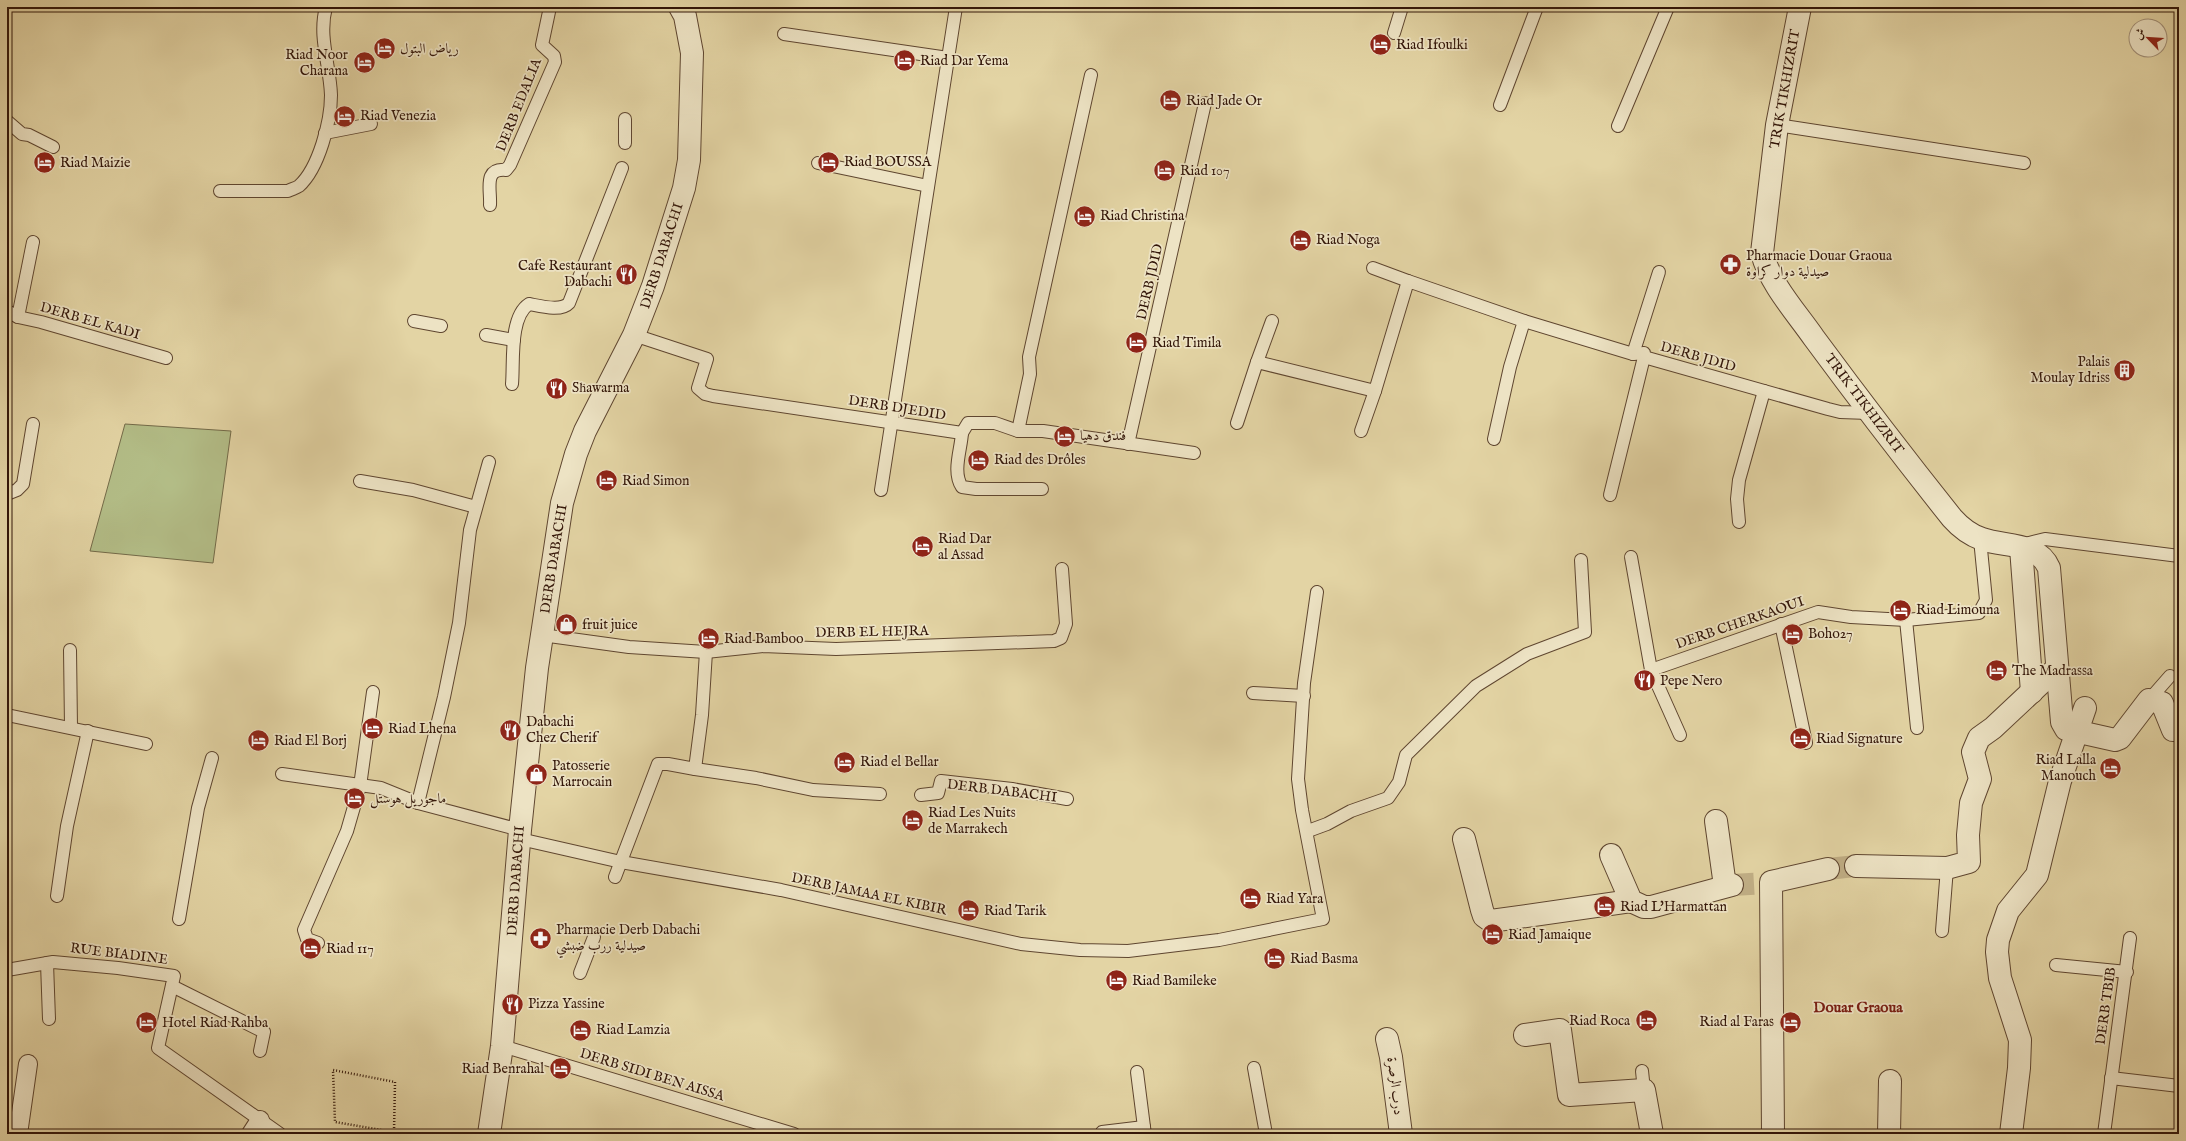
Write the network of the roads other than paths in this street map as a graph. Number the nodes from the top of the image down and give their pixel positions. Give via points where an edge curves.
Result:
1 (326, 7) edge
2 (550, 7) edge
3 (680, 7) edge
4 (956, 7) edge
5 (1402, 7) edge
6 (1537, 7) edge
7 (1668, 7) edge
8 (1800, 7) edge
9 (1394, 33) dead end
10 (784, 34) dead end
11 (948, 58) junction
12 (1091, 75) dead end
13 (1205, 103) dead end
14 (1500, 105) dead end
15 (625, 119) dead end
16 (7, 121) edge
17 (371, 124) dead end
18 (1777, 125) junction
19 (1618, 126) dead end
20 (325, 133) junction
21 (625, 143) dead end
22 (53, 147) dead end
23 (818, 163) dead end
24 (2024, 163) dead end
25 (622, 168) dead end
26 (928, 186) junction
27 (220, 191) dead end
28 (490, 205) dead end
29 (32, 242) dead end
30 (1373, 268) dead end
31 (1659, 272) dead end
32 (1408, 281) junction
33 (7, 311) edge
34 (18, 317) junction
35 (414, 321) dead end
36 (1272, 321) dead end
37 (1524, 321) junction
38 (440, 326) dead end
39 (486, 335) dead end
40 (634, 335) junction
41 (514, 340) junction
42 (1639, 356) junction
43 (166, 358) dead end
44 (1257, 362) junction
45 (512, 384) dead end
46 (1375, 391) junction
47 (1764, 392) junction
48 (1869, 413) junction
49 (892, 423) junction
50 (1237, 423) dead end
51 (32, 424) dead end
52 (1018, 431) junction
53 (1361, 431) dead end
54 (962, 433) junction
55 (1494, 439) dead end
56 (1128, 444) junction
57 (1194, 453) dead end
58 (489, 462) dead end
59 (360, 481) dead end
60 (1042, 489) dead end
61 (881, 490) dead end
62 (7, 494) edge
63 (1610, 495) dead end
64 (476, 507) junction
65 (1739, 522) dead end
66 (1980, 539) junction
67 (2021, 548) junction
68 (2179, 556) edge
69 (1631, 557) dead end
70 (1581, 560) dead end
71 (1062, 569) dead end
72 (1317, 592) dead end
73 (1906, 620) junction
74 (1781, 624) junction
75 (542, 635) junction
76 (70, 650) dead end
77 (706, 652) junction
78 (2057, 668) junction
79 (1651, 670) junction
80 (2170, 676) dead end
81 (373, 692) dead end
82 (2032, 692) junction
83 (1253, 693) dead end
84 (1304, 696) junction
85 (2149, 700) junction
86 (2085, 708) dead end
87 (7, 715) edge
88 (71, 727) junction
89 (1917, 728) dead end
90 (2179, 730) edge
91 (88, 731) junction
92 (2076, 733) junction
93 (1680, 735) dead end
94 (1806, 743) dead end
95 (146, 744) dead end
96 (212, 758) dead end
97 (694, 769) junction
98 (282, 774) dead end
99 (360, 786) junction
100 (880, 794) dead end
101 (921, 795) dead end
102 (1068, 799) dead end
103 (418, 803) junction
104 (1716, 821) dead end
105 (1308, 831) junction
106 (520, 835) junction
107 (1464, 839) dead end
108 (1612, 855) dead end
109 (621, 862) junction
110 (1856, 866) tunnel mouth
111 (1947, 868) junction
112 (1828, 869) tunnel mouth
113 (615, 877) dead end
114 (57, 896) dead end
115 (1631, 901) junction
116 (179, 919) dead end
117 (1942, 931) dead end
118 (594, 937) dead end
119 (2130, 938) dead end
120 (318, 944) dead end
121 (47, 963) junction
122 (2056, 965) dead end
123 (7, 970) edge
124 (2127, 972) junction
125 (580, 973) dead end
126 (172, 986) junction
127 (49, 1018) dead end
128 (1525, 1035) dead end
129 (1387, 1039) dead end
130 (502, 1046) junction
131 (260, 1050) dead end
132 (28, 1064) dead end
133 (1254, 1068) dead end
134 (1136, 1072) dead end
135 (2111, 1078) junction
136 (1890, 1081) dead end
137 (2179, 1086) edge
138 (256, 1127) edge
139 (1145, 1131) edge
140 (1102, 1132) dead end
141 (18, 1134) edge
142 (280, 1134) edge
143 (489, 1134) edge
144 (794, 1134) edge
145 (1266, 1134) edge
146 (1401, 1134) edge
147 (1652, 1134) edge
148 (1773, 1134) edge
149 (1889, 1134) edge
150 (2011, 1134) edge
151 (2104, 1134) edge

1 - 20 lane via 323,39 331,97
2 - 28 lane, DERB EDALIA via 542,46 554,56 555,62 510,165 506,170 496,170 492,173
3 - 40 street, DERB DABACHI via 687,24 692,53 689,160 684,188 653,286
4 - 11 lane
5 - 9 lane
6 - 14 lane
7 - 19 lane
8 - 18 street, TRIK TIKHIZRIT
10 - 11 lane
11 - 26 lane
12 - 52 lane via 1029,357 1030,374
13 - 56 lane, DERB JDID
15 - 21 lane
16 - 22 lane via 22,134 29,134
17 - 20 lane
18 - 24 lane
18 - 48 street, TRIK TIKHIZRIT via 1762,253 1764,262 1776,285
20 - 27 lane via 316,162 298,187 288,191
23 - 26 lane
25 - 41 lane via 569,303 563,308 529,304 523,308
26 - 49 lane
29 - 34 lane
30 - 32 lane, DERB JDID
31 - 42 lane
32 - 37 lane, DERB JDID
32 - 46 lane
33 - 34 lane, DERB EL KADI
34 - 43 lane, DERB EL KADI
35 - 38 lane
36 - 44 lane
37 - 42 lane, DERB JDID
37 - 55 lane via 1510,367
39 - 41 lane
40 - 49 lane, DERB DJEDID via 707,359 698,388 705,394
40 - 75 street, DERB DABACHI via 576,454 562,503
41 - 45 lane
42 - 47 lane, DERB JDID
42 - 63 lane
44 - 46 lane
44 - 50 lane
46 - 53 lane
47 - 48 lane, DERB JDID via 1840,412
47 - 65 lane via 1739,480
48 - 66 street, TRIK TIKHIZRIT via 1952,518
49 - 54 lane, DERB DJEDID
49 - 61 lane
51 - 62 lane via 23,484
52 - 54 lane, DERB DJEDID via 995,423 973,422 968,423
52 - 56 lane, DERB DJEDID via 1043,431
54 - 60 lane via 957,474 962,487
56 - 57 lane, DERB DJEDID
58 - 64 lane
59 - 64 lane via 413,490
64 - 103 lane via 470,530 459,623
66 - 67 street, TRIK TIKHIZRIT
66 - 73 lane, DERB CHERKAOUI via 1986,600 1979,613
67 - 68 lane via 2045,539
67 - 78 street, TRIK TIKHIZRIT via 2041,555 2048,568
67 - 82 street
69 - 79 lane
70 - 105 lane via 1585,632 1527,654 1476,686 1406,755 1399,782 1388,798 1351,811
71 - 77 lane, DERB EL HEJRA via 1066,624 1060,638 1054,641 836,649 763,646
72 - 84 lane
73 - 74 lane, DERB CHERKAOUI via 1818,612
73 - 89 lane
74 - 79 lane, DERB CHERKAOUI
74 - 94 lane
75 - 77 lane, DERB EL HEJRA via 629,647
75 - 106 street, DERB DABACHI
76 - 88 lane
77 - 97 lane via 702,715
78 - 82 street
78 - 92 street, TRIK TIKHIZRIT via 2062,722 2066,729
79 - 93 lane
80 - 85 lane
81 - 99 lane
82 - 111 street via 1979,738 1973,752 1980,779 1971,803 1969,862
83 - 84 lane
84 - 105 lane via 1298,779
85 - 90 street via 2162,703 2173,730
85 - 92 street via 2120,738 2115,740
86 - 92 street
87 - 88 lane
88 - 91 lane
91 - 95 lane
91 - 114 lane via 67,826
92 - 150 street via 2060,781 2037,875 2008,911 1996,952 2000,978 2020,1040
96 - 116 lane via 198,808
97 - 100 lane via 813,790
97 - 109 lane via 658,764
98 - 99 lane, DERB JAMAA EL KIBIR
99 - 103 lane, DERB JAMAA EL KIBIR via 381,788
99 - 120 lane via 346,831 304,928 306,937
101 - 102 lane, DERB DABACHI via 938,793 941,782 1012,789
103 - 106 lane, DERB JAMAA EL KIBIR
104 - 115 street via 1728,885 1651,907 1644,907
105 - 109 lane, DERB JAMAA EL KIBIR via 1324,919 1219,940 1128,951 1080,950 1021,944 781,890
106 - 109 lane, DERB JAMAA EL KIBIR
106 - 130 street, DERB DABACHI
107 - 115 street via 1482,910 1484,916 1491,921
108 - 115 street
109 - 113 lane
110 - 111 street
111 - 117 lane
112 - 148 street via 1769,882
118 - 125 lane
119 - 124 lane, DERB TBIB
121 - 123 lane, RUE BIADINE
121 - 126 lane, RUE BIADINE via 118,968 174,976
121 - 127 lane
122 - 124 lane
124 - 135 lane, DERB TBIB
126 - 131 lane via 264,1032
126 - 138 lane, RUE BIADINE via 158,1048
128 - 147 street via 1560,1030 1569,1095 1643,1081
129 - 146 street, درب الرصرة
130 - 143 street, DERB DABACHI
130 - 144 lane, DERB SIDI BEN AISSA
132 - 141 street
133 - 145 lane
134 - 139 lane
135 - 137 lane
135 - 151 lane, DERB TBIB
136 - 149 street
138 - 142 lane, RUE BIADINE
139 - 140 lane

